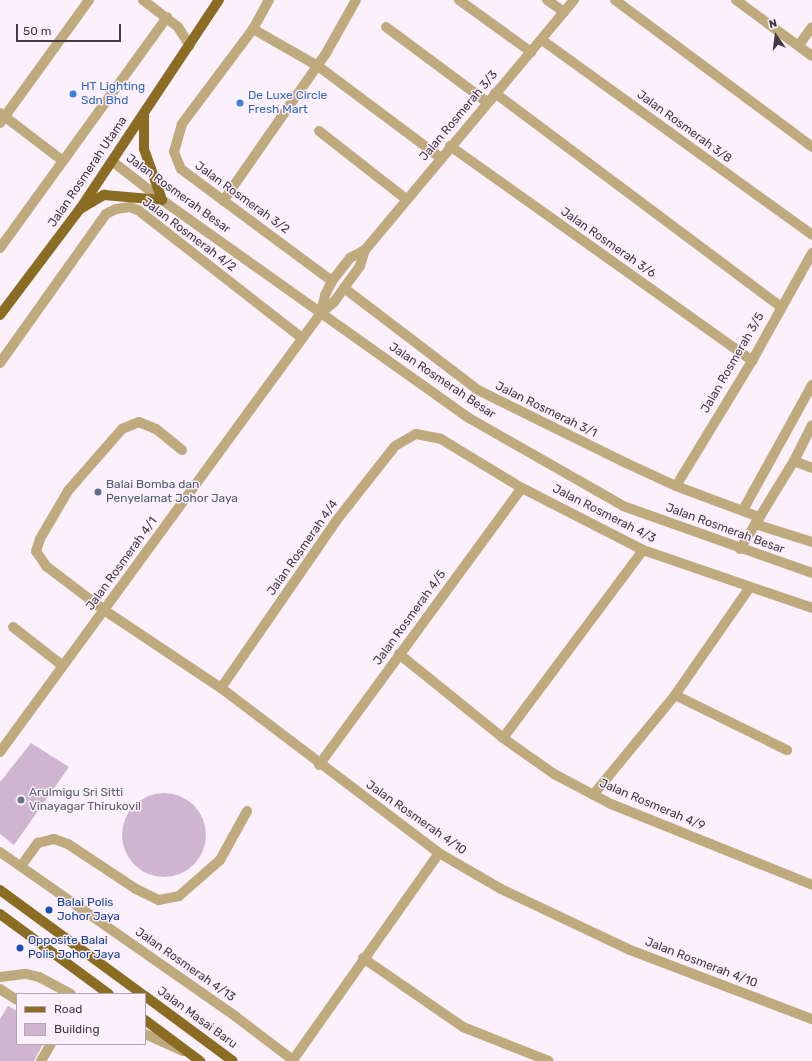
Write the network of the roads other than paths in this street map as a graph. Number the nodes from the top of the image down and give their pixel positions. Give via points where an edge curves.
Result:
1 (89, 0) edge
2 (143, 0) edge
3 (219, 0) edge
4 (269, 0) edge
5 (356, 0) edge
6 (459, 0) edge
7 (547, 0) edge
8 (574, 0) edge
9 (615, 0) edge
10 (736, 0) edge
11 (564, 12) junction
12 (167, 17) junction
13 (386, 27) dead end
14 (812, 27) edge
15 (253, 29) junction
16 (542, 40) junction
17 (799, 45) junction
18 (190, 46) junction
19 (531, 52) junction
20 (812, 56) edge
21 (318, 66) junction
22 (495, 93) junction
23 (487, 102) junction
24 (144, 113) junction
25 (2, 118) edge
26 (319, 131) dead end
27 (450, 146) junction
28 (812, 147) edge
29 (441, 158) junction
30 (63, 161) junction
31 (112, 161) junction
32 (406, 199) junction
33 (162, 200) junction
34 (223, 201) junction
35 (80, 209) junction
36 (812, 236) edge
37 (0, 248) edge
38 (365, 250) junction
39 (812, 253) edge
40 (332, 281) junction
41 (344, 288) junction
42 (781, 307) junction
43 (321, 313) junction
44 (0, 315) edge
45 (302, 338) junction
46 (752, 361) junction
47 (0, 362) edge
48 (812, 385) edge
49 (812, 426) edge
50 (416, 434) joint
51 (182, 450) dead end
52 (794, 461) junction
53 (812, 468) edge
54 (676, 486) junction
55 (522, 488) junction
56 (743, 510) junction
57 (757, 520) junction
58 (812, 542) edge
59 (740, 549) junction
60 (643, 550) junction
61 (812, 574) edge
62 (750, 587) junction
63 (812, 608) edge
64 (104, 610) junction
65 (13, 627) dead end
66 (399, 654) junction
67 (63, 666) junction
68 (221, 688) junction
69 (675, 695) junction
70 (503, 738) junction
71 (787, 750) dead end
72 (0, 752) edge
73 (319, 765) junction
74 (593, 795) junction
75 (247, 811) dead end
76 (0, 852) edge
77 (439, 853) junction
78 (21, 866) junction
79 (812, 885) edge
80 (0, 890) edge
81 (0, 914) edge
82 (363, 958) junction
83 (0, 977) edge
84 (0, 989) edge
85 (69, 993) edge
86 (108, 993) edge
87 (141, 993) edge
88 (146, 997) edge
89 (16, 999) edge
90 (812, 1019) edge
91 (146, 1021) edge
92 (146, 1034) edge
93 (50, 1045) edge
94 (192, 1055) junction
95 (41, 1061) edge
96 (200, 1061) edge
97 (233, 1061) edge
98 (294, 1061) edge
99 (549, 1061) edge

1 - 25 street
2 - 12 street
3 - 18 main road, Jalan Rosmerah Utama
4 - 15 street, Jalan Rosmerah 3/2
5 - 21 street
6 - 19 street
7 - 11 street
8 - 11 street, Jalan Rosmerah 3/3
9 - 28 street
10 - 17 street
11 - 16 street, Jalan Rosmerah 3/3
12 - 18 street via 178,27
12 - 30 street
13 - 23 street
14 - 17 street
15 - 21 street
15 - 34 street, Jalan Rosmerah 3/2 via 182,124 174,152 181,169
16 - 19 street, Jalan Rosmerah 3/3
16 - 36 street, Jalan Rosmerah 3/8
17 - 20 street
18 - 24 main road, Jalan Rosmerah Utama
19 - 22 street, Jalan Rosmerah 3/3
21 - 29 street
21 - 34 street
22 - 23 street, Jalan Rosmerah 3/3
22 - 42 street
23 - 27 street, Jalan Rosmerah 3/3
24 - 31 main road, Jalan Rosmerah Utama
24 - 33 main road via 144,149
25 - 30 street
26 - 32 street
27 - 29 street, Jalan Rosmerah 3/3
27 - 46 street, Jalan Rosmerah 3/6
29 - 32 street, Jalan Rosmerah 3/3
30 - 37 street
31 - 33 street, Jalan Rosmerah Besar
31 - 35 main road, Jalan Rosmerah Utama
32 - 38 street, Jalan Rosmerah 3/3
33 - 35 main road via 104,196
33 - 43 street, Jalan Rosmerah Besar
34 - 40 street, Jalan Rosmerah 3/2
35 - 44 main road, Jalan Rosmerah Utama
38 - 40 street, Jalan Rosmerah 3/3 via 350,258
38 - 41 street, Jalan Rosmerah 3/3 via 360,266
39 - 42 street, Jalan Rosmerah 3/5
40 - 43 street, Jalan Rosmerah 3/3
41 - 43 street, Jalan Rosmerah 3/3 via 334,302
41 - 54 street, Jalan Rosmerah 3/1 via 478,390
42 - 46 street, Jalan Rosmerah 3/5
43 - 45 street, Jalan Rosmerah 4/1
43 - 59 street, Jalan Rosmerah Besar via 469,418 610,498 634,510
45 - 47 street, Jalan Rosmerah 4/2 via 138,210 130,207 106,214
45 - 64 street, Jalan Rosmerah 4/1
46 - 54 street, Jalan Rosmerah 3/5
48 - 56 street
49 - 52 street
50 - 55 street, Jalan Rosmerah 4/3 via 441,439
50 - 68 street, Jalan Rosmerah 4/4 via 395,446 336,521
51 - 64 street, Jalan Rosmerah 4/10 via 156,429 139,422 122,429 68,491 40,539 36,552 46,566
52 - 53 street
52 - 57 street
54 - 56 street, Jalan Rosmerah 3/1
55 - 60 street, Jalan Rosmerah 4/3
55 - 66 street, Jalan Rosmerah 4/5
56 - 57 street, Jalan Rosmerah 3/1
57 - 58 street, Jalan Rosmerah 3/1
57 - 59 street
59 - 61 street, Jalan Rosmerah Besar
60 - 62 street, Jalan Rosmerah 4/3
60 - 70 street
62 - 63 street, Jalan Rosmerah 4/3
62 - 69 street
64 - 67 street, Jalan Rosmerah 4/1
64 - 68 street, Jalan Rosmerah 4/10
65 - 67 street
66 - 70 street, Jalan Rosmerah 4/9
66 - 73 street, Jalan Rosmerah 4/5
67 - 72 street, Jalan Rosmerah 4/1
68 - 73 street, Jalan Rosmerah 4/10
69 - 71 street
69 - 74 street
70 - 74 street, Jalan Rosmerah 4/9 via 554,774
73 - 77 street, Jalan Rosmerah 4/10
74 - 79 street, Jalan Rosmerah 4/9
75 - 78 street via 220,860 179,896 159,900 136,889 68,844 54,839 38,843
76 - 78 street, Jalan Rosmerah 4/13
77 - 82 street
77 - 90 street, Jalan Rosmerah 4/10 via 502,889 630,950
78 - 98 street, Jalan Rosmerah 4/13 via 235,1016
80 - 87 main road, Jalan Masai Baru
81 - 86 main road
82 - 98 street
82 - 99 street via 463,1027
83 - 85 street via 26,974 39,977
84 - 89 street
88 - 97 main road, Jalan Masai Baru
91 - 94 main road
92 - 94 street
93 - 95 street
94 - 96 main road

